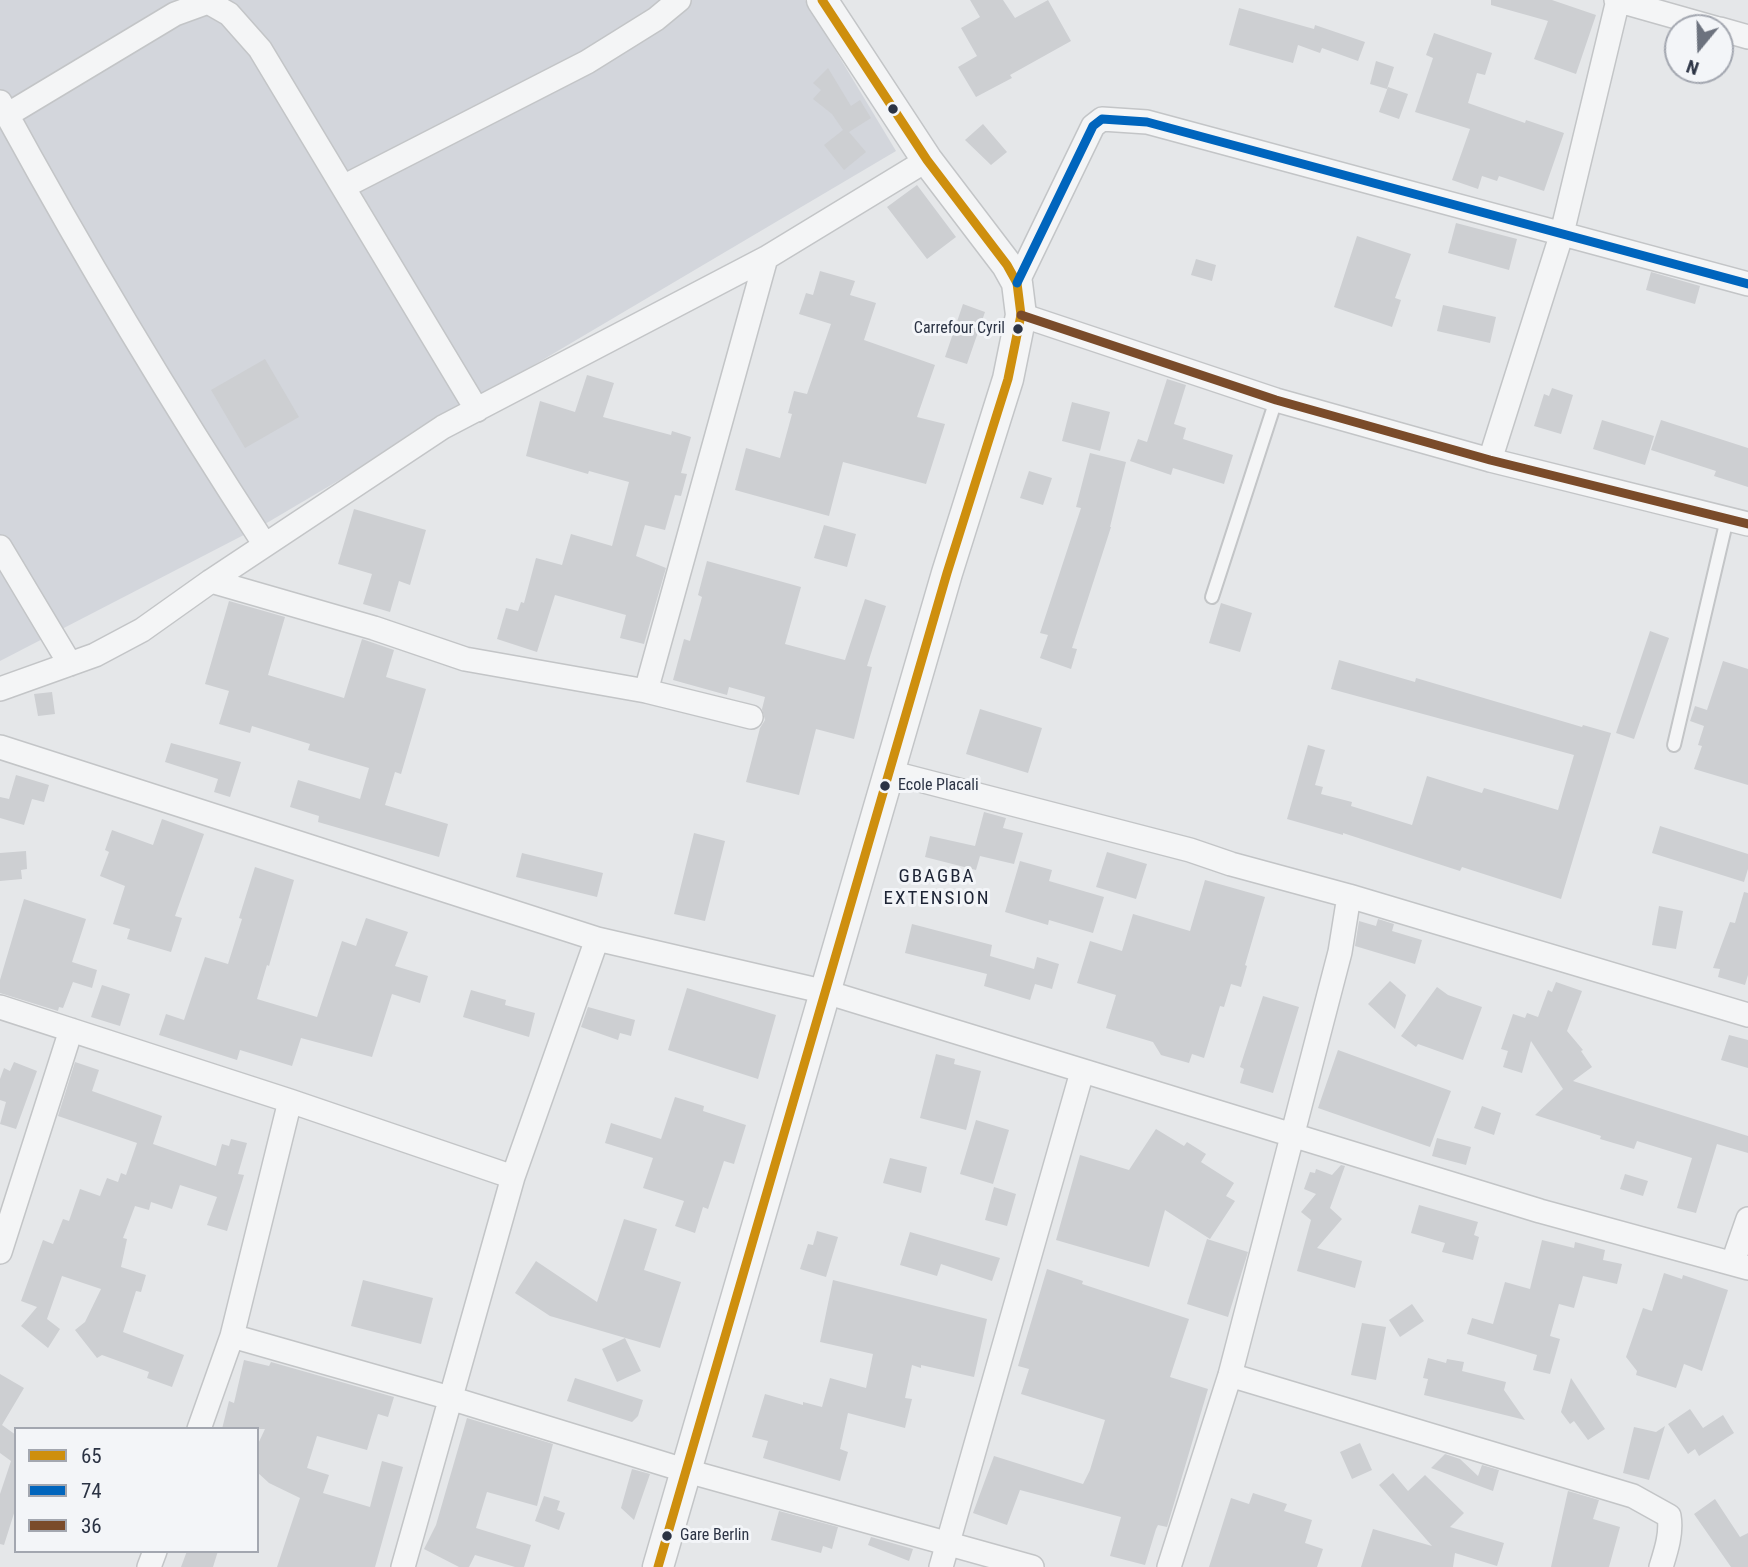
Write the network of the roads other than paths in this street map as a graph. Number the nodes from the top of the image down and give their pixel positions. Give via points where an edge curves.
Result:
1 (679, 0) edge
2 (822, 0) edge
3 (1617, 0) edge
4 (225, 7) edge
5 (1666, 14) edge
6 (4, 108) edge
7 (927, 160) junction
8 (343, 187) junction
9 (1562, 233) junction
10 (766, 258) junction
11 (1017, 283) junction
12 (1748, 284) edge
13 (1021, 315) junction
14 (1276, 400) junction
15 (477, 410) junction
16 (1490, 460) junction
17 (1737, 522) edge
18 (265, 545) junction
19 (0, 547) edge
20 (211, 581) junction
21 (1212, 597) dead end
22 (71, 664) junction
23 (0, 689) edge
24 (646, 691) junction
25 (751, 717) dead end
26 (1674, 745) dead end
27 (0, 747) edge
28 (889, 772) junction
29 (1349, 896) junction
30 (597, 939) junction
31 (825, 992) junction
32 (0, 1007) edge
33 (1748, 1015) edge
34 (72, 1030) junction
35 (1082, 1072) junction
36 (289, 1101) junction
37 (1292, 1135) junction
38 (513, 1177) junction
39 (1748, 1219) edge
40 (0, 1252) edge
41 (1741, 1265) edge
42 (232, 1336) junction
43 (1230, 1375) junction
44 (450, 1398) junction
45 (200, 1427) edge
46 (687, 1471) junction
47 (948, 1544) junction
48 (403, 1567) edge
49 (658, 1567) edge
50 (941, 1567) edge
51 (1032, 1567) edge
52 (1169, 1567) edge
53 (1661, 1567) edge

1 - 8 street via 587,62
2 - 7 street
3 - 5 street
3 - 9 street
4 - 6 street via 208,2 175,14
4 - 8 street via 260,49
6 - 18 street via 188,427
7 - 10 street
7 - 11 street
8 - 15 street
9 - 11 street via 1147,122 1102,119 1093,126
9 - 12 street
9 - 16 street
10 - 15 street
10 - 24 street
11 - 13 street
13 - 14 street
13 - 28 street via 1008,379
14 - 16 street
14 - 21 lane
15 - 18 street via 443,427
16 - 17 street
17 - 26 lane
18 - 20 street
19 - 22 street
20 - 22 street via 142,630 96,656
20 - 24 street via 465,659
22 - 23 street
24 - 25 street
27 - 30 street
28 - 29 street
28 - 31 street
29 - 33 street
29 - 37 street via 1340,952
30 - 31 street
30 - 38 street
31 - 35 street
31 - 46 street
32 - 34 street
34 - 36 street
34 - 40 street
35 - 37 street
35 - 47 street
36 - 38 street
36 - 42 street
37 - 41 street via 1540,1211
37 - 43 street
38 - 44 street
39 - 41 street
42 - 44 street
42 - 45 street
43 - 52 street
43 - 53 street via 1633,1496 1669,1516
44 - 46 street
44 - 48 street
46 - 47 street
46 - 49 street
47 - 50 street
47 - 51 street

